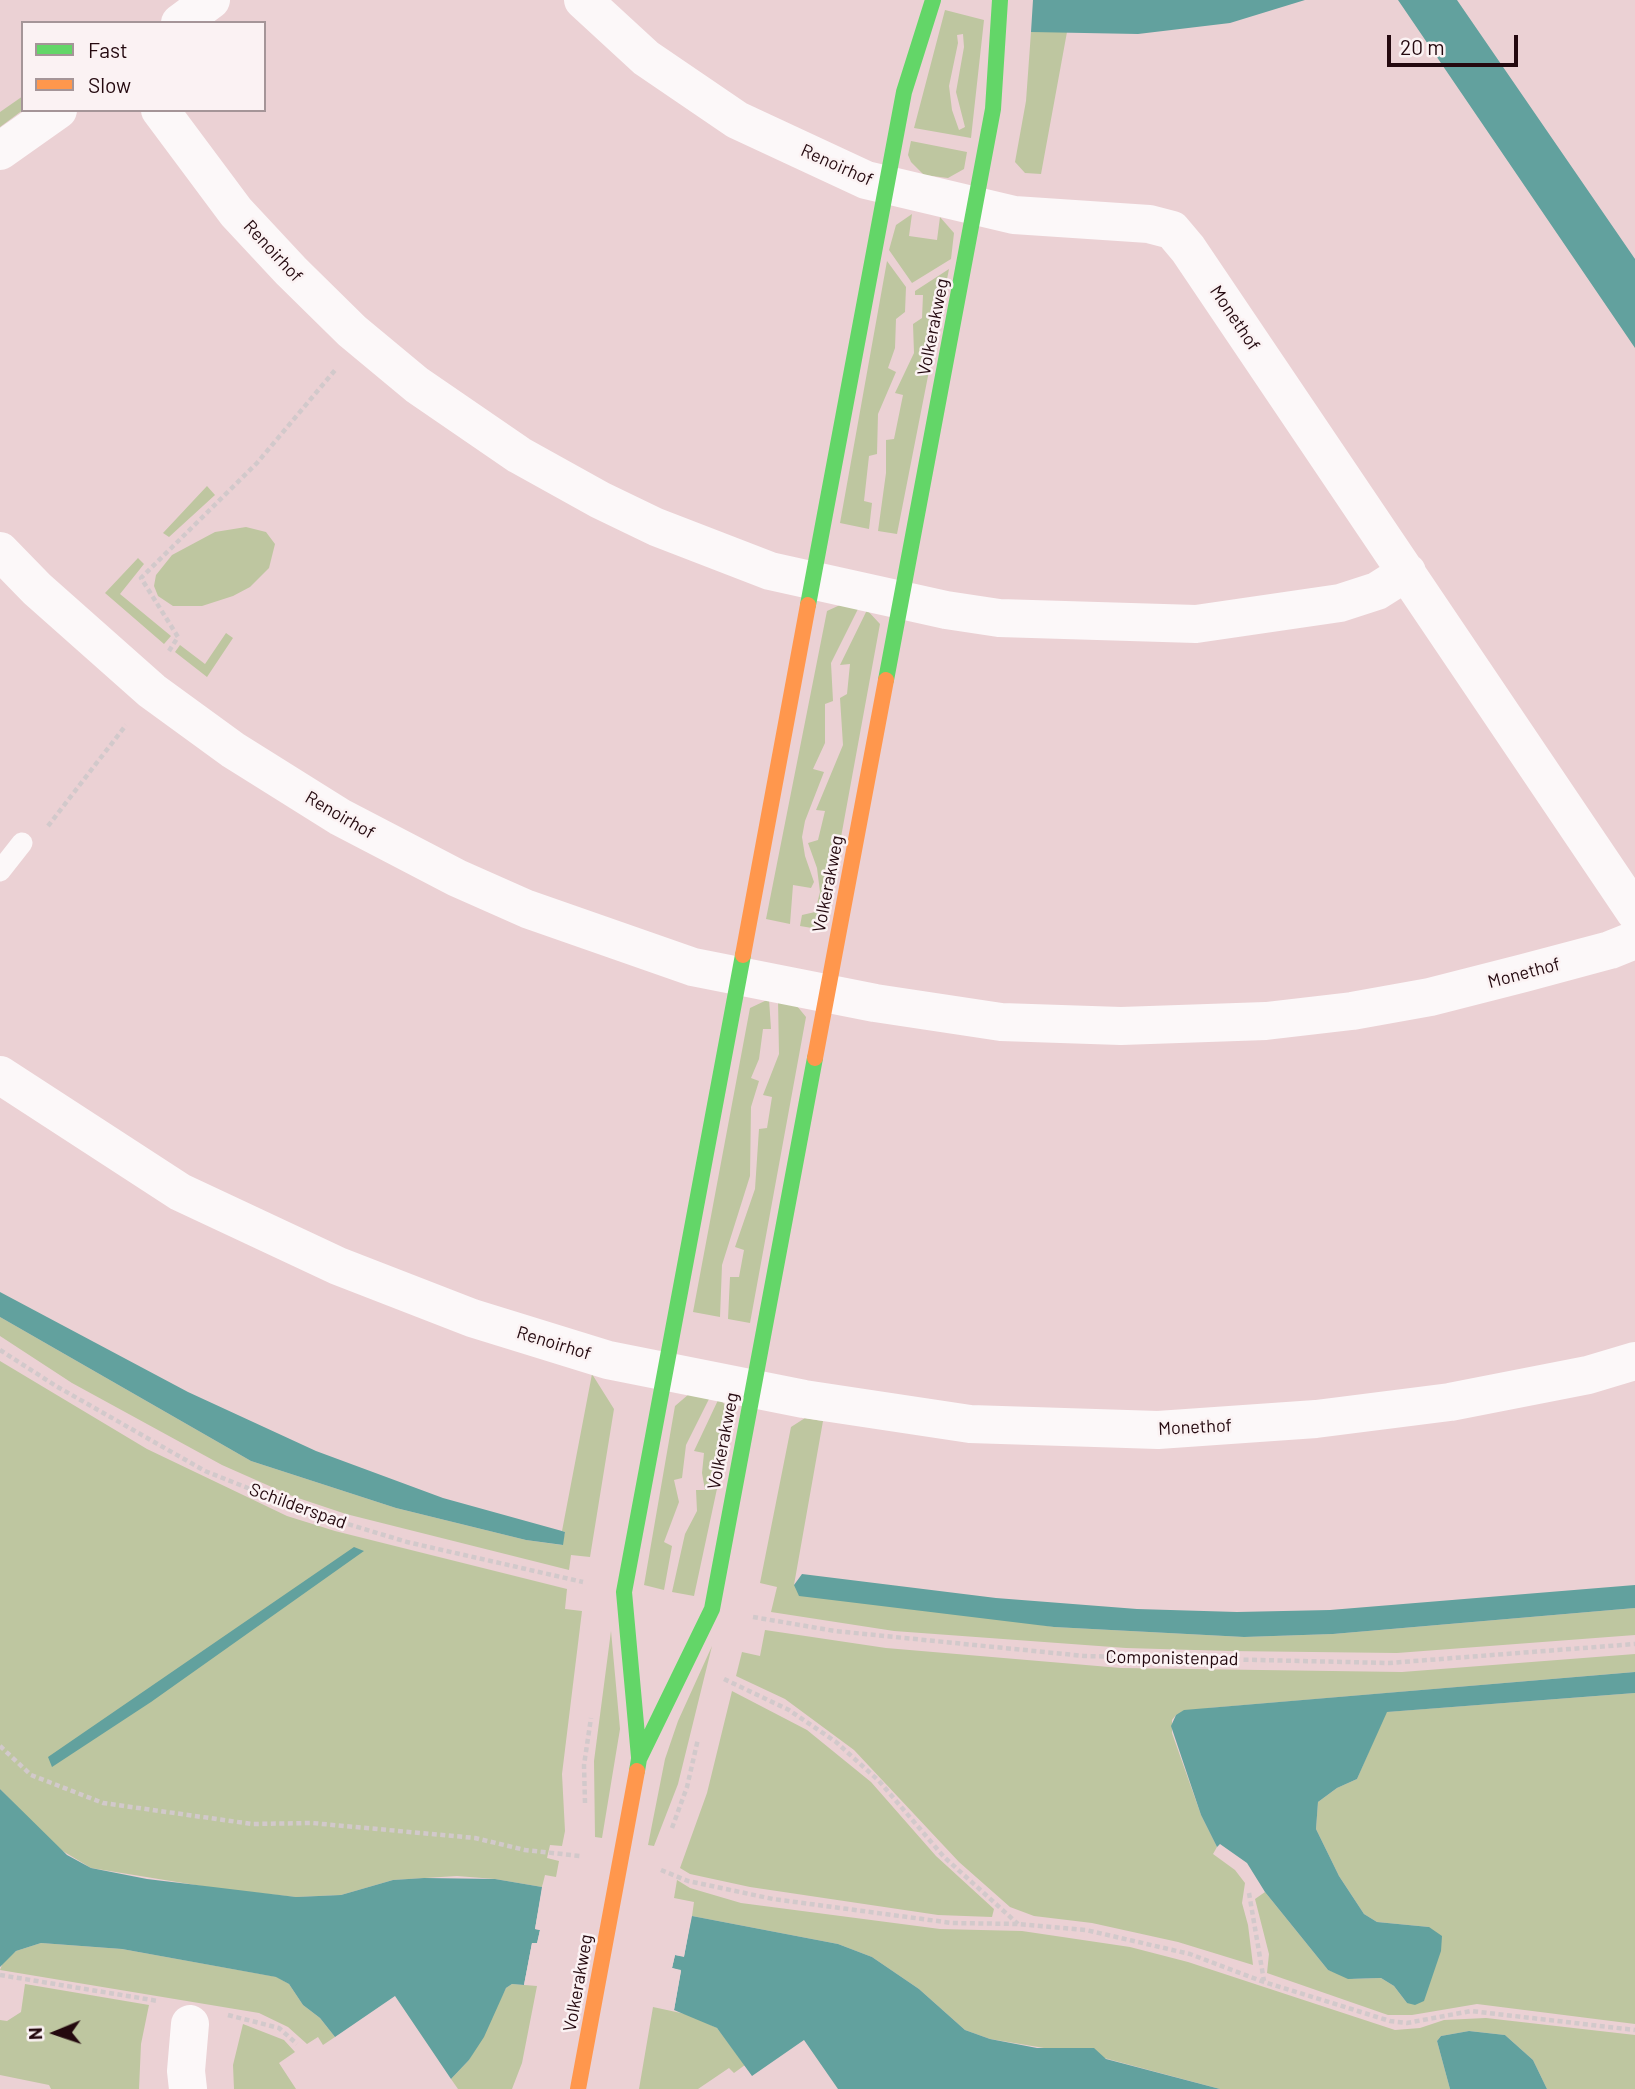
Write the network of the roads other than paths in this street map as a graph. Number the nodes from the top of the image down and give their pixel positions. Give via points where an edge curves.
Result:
1 (211, 0) edge
2 (583, 0) edge
3 (1000, 0) edge
4 (932, 3) edge
5 (183, 21) edge
6 (55, 112) edge
7 (161, 112) edge
8 (0, 151) edge
9 (886, 187) junction
10 (975, 204) junction
11 (0, 551) edge
12 (1407, 572) junction
13 (813, 581) junction
14 (901, 600) junction
15 (22, 843) road end
16 (0, 871) edge
17 (1635, 912) edge
18 (1635, 940) edge
19 (739, 976) junction
20 (827, 994) junction
21 (0, 1074) edge
22 (1635, 1361) edge
23 (665, 1371) junction
24 (753, 1389) junction
25 (639, 1759) junction
26 (190, 2024) dead end
27 (188, 2089) edge
28 (578, 2089) edge

1 - 5 street
2 - 9 street, Renoirhof via 646,58 737,120
3 - 10 street, Volkerakweg via 993,109
4 - 9 street, Volkerakweg via 904,92
6 - 8 street
7 - 13 street, Renoirhof via 236,212 290,271 417,385 519,455 600,500 770,571
9 - 10 street, Renoirhof
9 - 13 street, Volkerakweg
10 - 12 street, Monethof via 1014,215 1149,223 1172,230
10 - 14 street, Volkerakweg
11 - 19 street, Renoirhof via 152,691 233,750 340,817 527,909 694,967
12 - 14 street via 1377,591 1340,603 1196,624 999,618
12 - 17 street, Monethof
13 - 14 street, Renoirhof
13 - 19 street, Volkerakweg
14 - 20 street, Volkerakweg
15 - 16 lane
18 - 20 street, Monethof via 1430,997 1266,1021 1121,1026 1001,1022
19 - 20 street, Renoirhof
19 - 23 street, Volkerakweg
20 - 24 street, Volkerakweg
21 - 23 street, Renoirhof via 180,1192 338,1266 472,1318 608,1360
22 - 24 street, Monethof via 1588,1376 1450,1402 1316,1419 1158,1430 970,1424
23 - 24 street, Renoirhof
23 - 25 street, Volkerakweg via 624,1592
24 - 25 street, Volkerakweg via 712,1609
25 - 28 street, Volkerakweg
26 - 27 street

